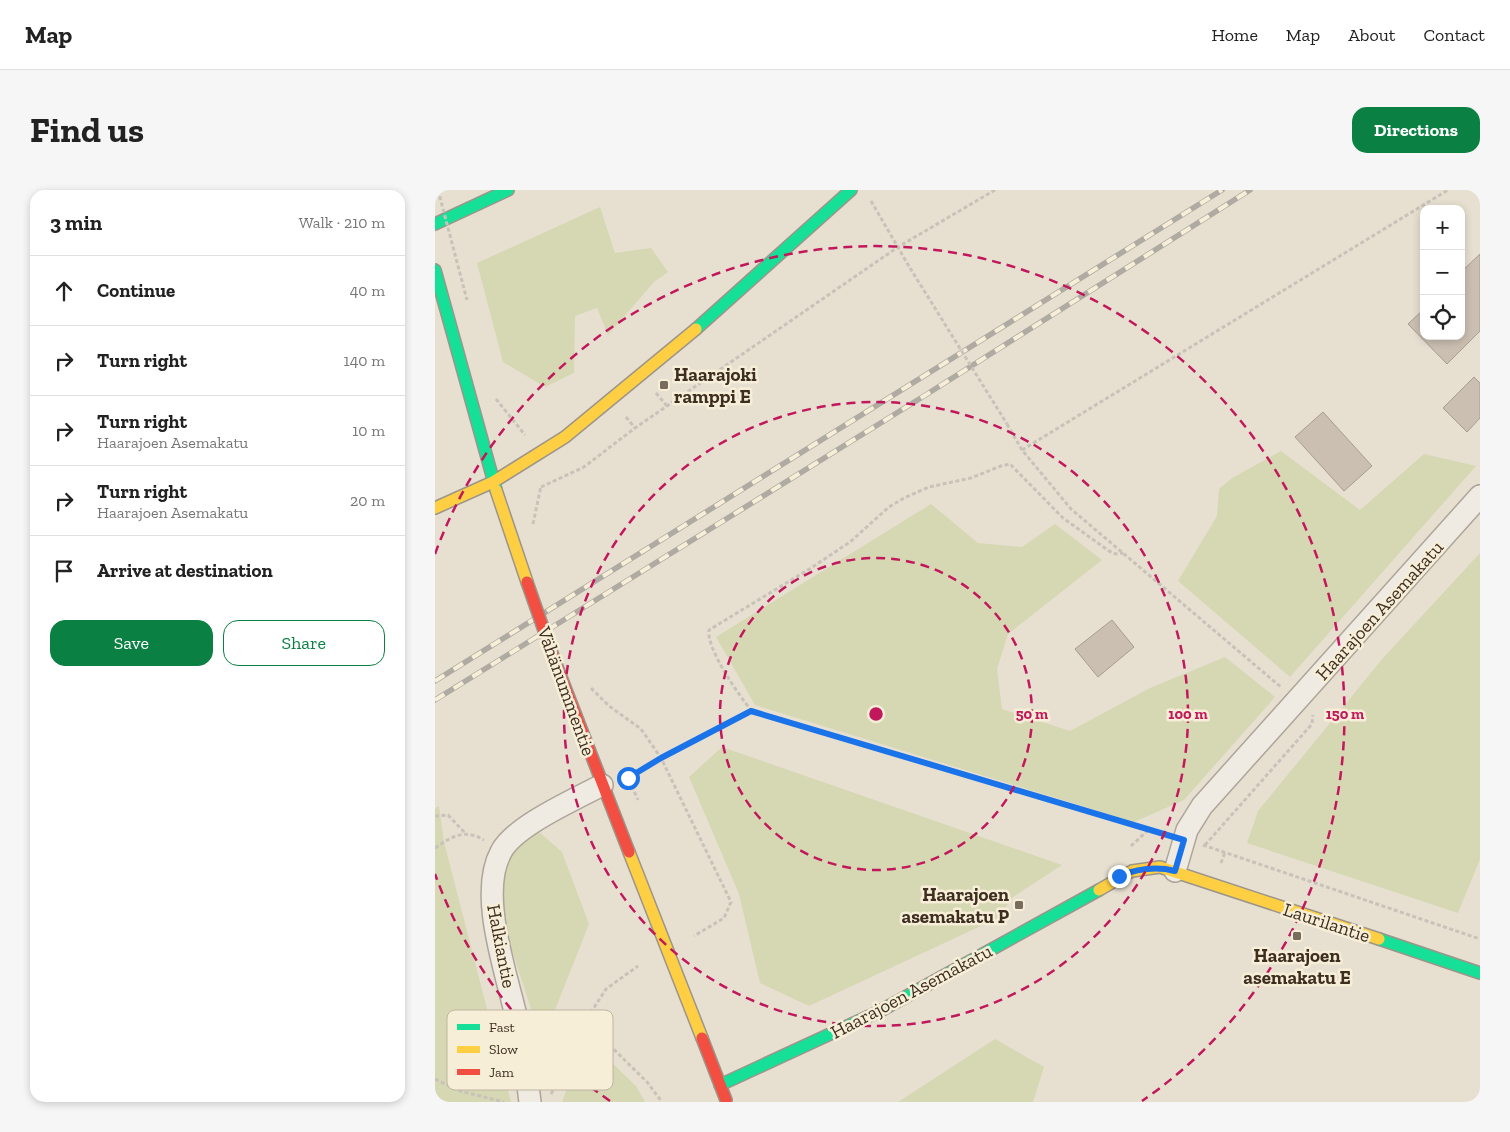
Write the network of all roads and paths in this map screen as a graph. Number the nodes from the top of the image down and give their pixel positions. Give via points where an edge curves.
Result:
1 (439, 190) edge
2 (508, 190) edge
3 (851, 190) edge
4 (995, 190) edge
5 (1448, 190) edge
6 (869, 198) dead end
7 (435, 224) edge
8 (898, 247) junction
9 (435, 270) edge
10 (469, 309) dead end
11 (655, 392) dead end
12 (495, 398) dead end
13 (667, 406) junction
14 (624, 415) dead end
15 (635, 428) junction
16 (1023, 450) junction
17 (533, 458) junction
18 (493, 482) junction
19 (541, 487) junction
20 (1480, 496) edge
21 (435, 508) edge
22 (532, 528) dead end
23 (1123, 553) junction
24 (590, 686) dead end
25 (1297, 702) junction
26 (751, 711) junction
27 (661, 758) junction
28 (628, 778) dead end
29 (602, 785) junction
30 (435, 816) edge
31 (466, 834) junction
32 (1184, 840) junction
33 (1204, 846) junction
34 (435, 848) edge
35 (501, 850) junction
36 (1175, 871) junction
37 (694, 936) dead end
38 (1480, 939) edge
39 (638, 966) dead end
40 (1480, 973) edge
41 (515, 1010) edge
42 (592, 1010) edge
43 (613, 1049) edge
44 (435, 1079) edge
45 (447, 1085) edge
46 (720, 1085) junction
47 (458, 1090) edge
48 (547, 1090) edge
49 (538, 1100) edge
50 (504, 1102) edge
51 (662, 1102) edge
52 (727, 1102) edge

1 - 10 path, bridge
2 - 7 main road
3 - 17 main road via 697,328 565,437
4 - 8 path
5 - 16 path
6 - 8 path
8 - 13 path
8 - 16 path, bridge
9 - 18 main road, Vähänummentie
11 - 13 path
12 - 17 path via 523,432
13 - 15 path
14 - 15 path
15 - 19 path via 584,467
16 - 23 path via 1071,509
17 - 18 main road
17 - 19 path
18 - 21 main road
18 - 29 main road, Vähänummentie, bridge via 554,659
19 - 22 path
20 - 25 street, Haarajoen Asemakatu
23 - 25 path
23 - 26 path via 1109,552 1063,518 1010,464 971,478 929,487 889,507 850,542 709,630 710,642 735,689
24 - 27 path via 609,706 641,729
25 - 32 street, Haarajoen Asemakatu via 1202,806
25 - 33 path via 1313,714 1312,724
26 - 27 path
26 - 32 path
27 - 28 path
27 - 37 path via 731,902 724,918
29 - 35 street, Halkiantie via 530,823
29 - 46 main road, Vähänummentie
30 - 31 path via 448,815
31 - 34 path via 453,835
31 - 35 path via 481,838
32 - 33 path
32 - 36 street, Haarajoen Asemakatu
33 - 38 path
35 - 41 street, Halkiantie via 493,874 492,913
36 - 40 main road, Laurilantie
36 - 46 main road, Haarajoen Asemakatu via 1159,867 1119,876 880,1011
39 - 42 path via 605,989
43 - 51 path via 647,1082
44 - 45 path
46 - 52 main road, Vähänummentie
47 - 50 path
48 - 49 path

